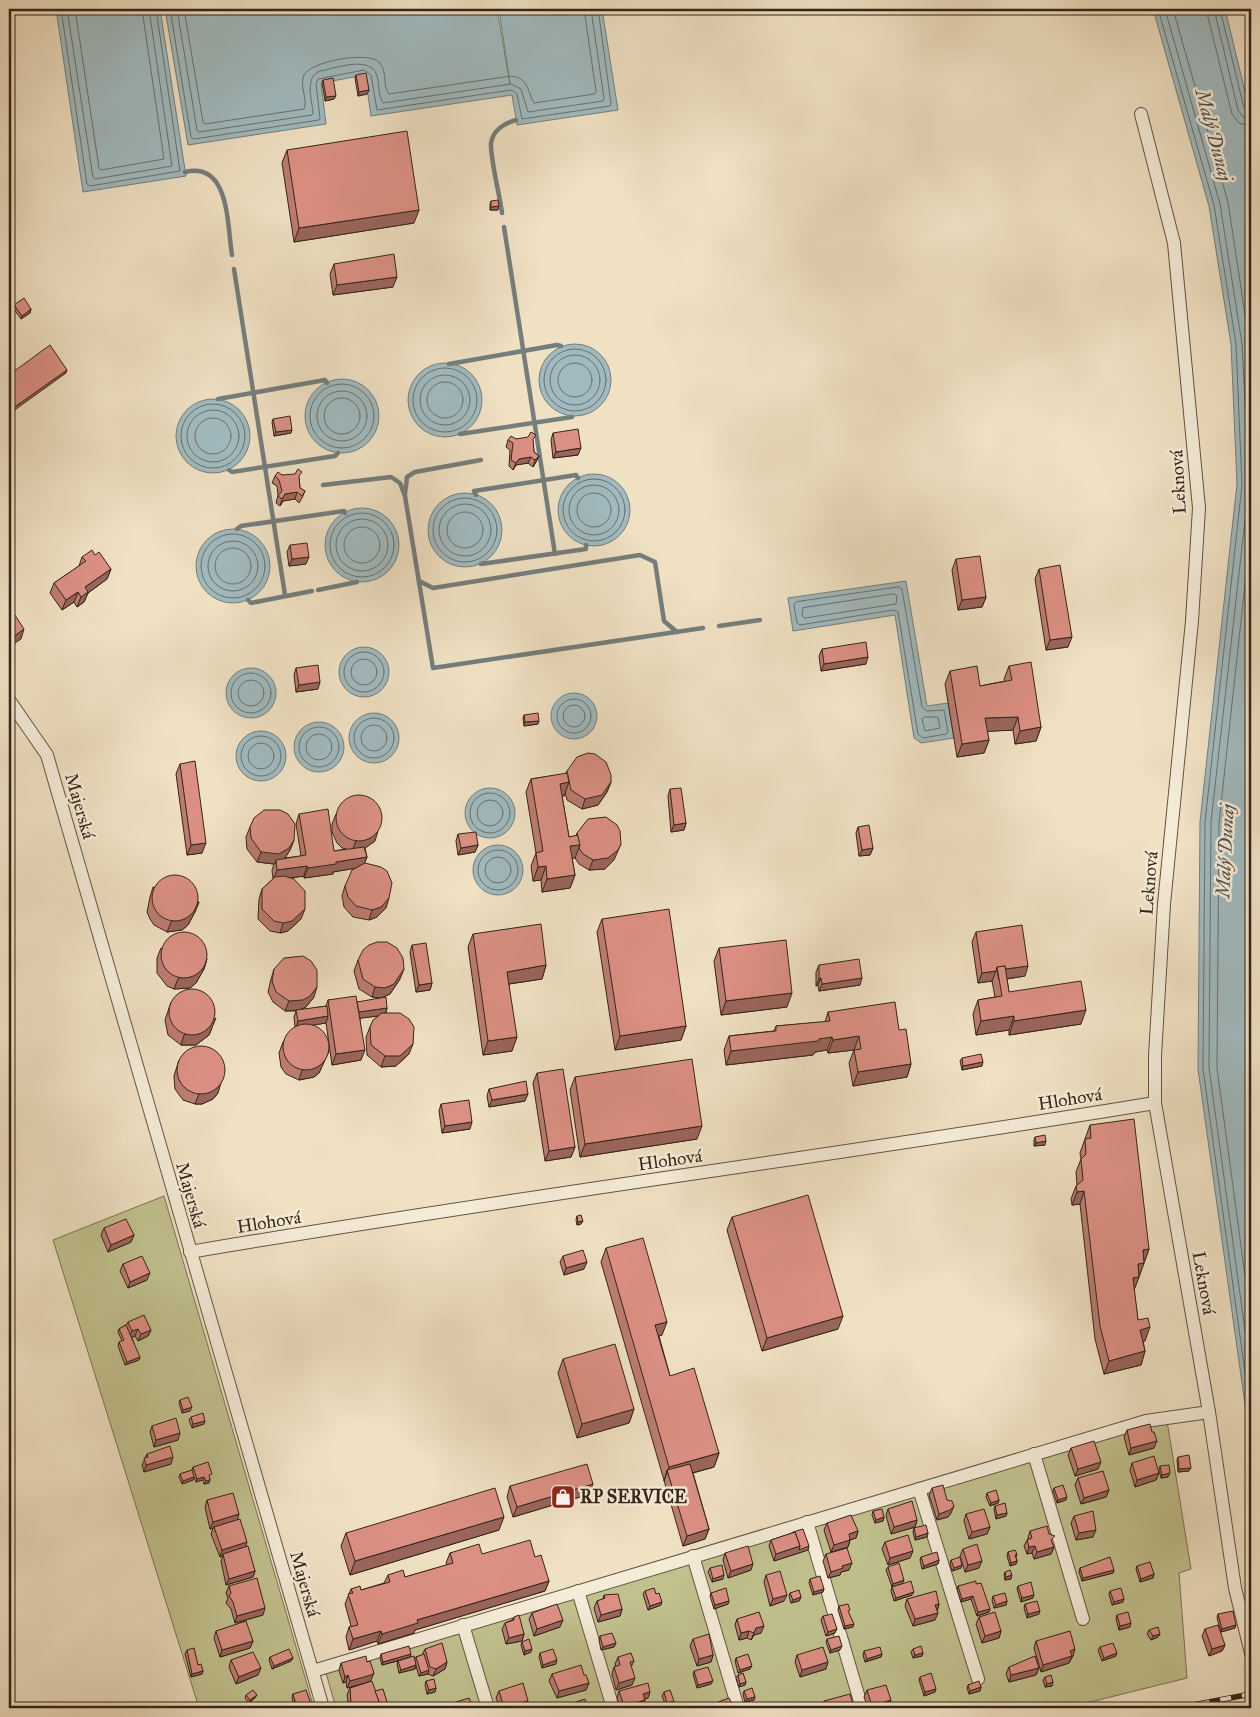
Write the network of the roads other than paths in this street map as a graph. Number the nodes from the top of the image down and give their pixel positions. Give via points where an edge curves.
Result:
1 (1141, 114) dead end
2 (9, 700) edge
3 (1155, 1103) junction
4 (190, 1252) junction
5 (1209, 1412) junction
6 (1034, 1454) junction
7 (919, 1489) junction
8 (806, 1522) junction
9 (693, 1556) junction
10 (578, 1591) junction
11 (1083, 1619) dead end
12 (463, 1625) junction
13 (1251, 1653) edge
14 (313, 1671) junction
15 (978, 1679) edge
16 (323, 1708) edge
17 (488, 1708) edge
18 (613, 1708) edge
19 (738, 1708) edge
20 (862, 1708) edge

1 - 3 street, Leknová via 1174,244 1199,508 1192,621 1164,904 1154,1056
2 - 4 street, Majerská via 47,755
3 - 4 street, Hlohová
3 - 5 street, Leknová
4 - 14 street, Majerská
5 - 6 street via 1146,1421
5 - 13 street, Leknová via 1235,1588
6 - 7 street
6 - 11 street
7 - 8 street
7 - 15 street
8 - 9 street
8 - 20 street
9 - 10 street
9 - 19 street
10 - 12 street
10 - 18 street
12 - 14 street
12 - 17 street
14 - 16 street, Majerská

